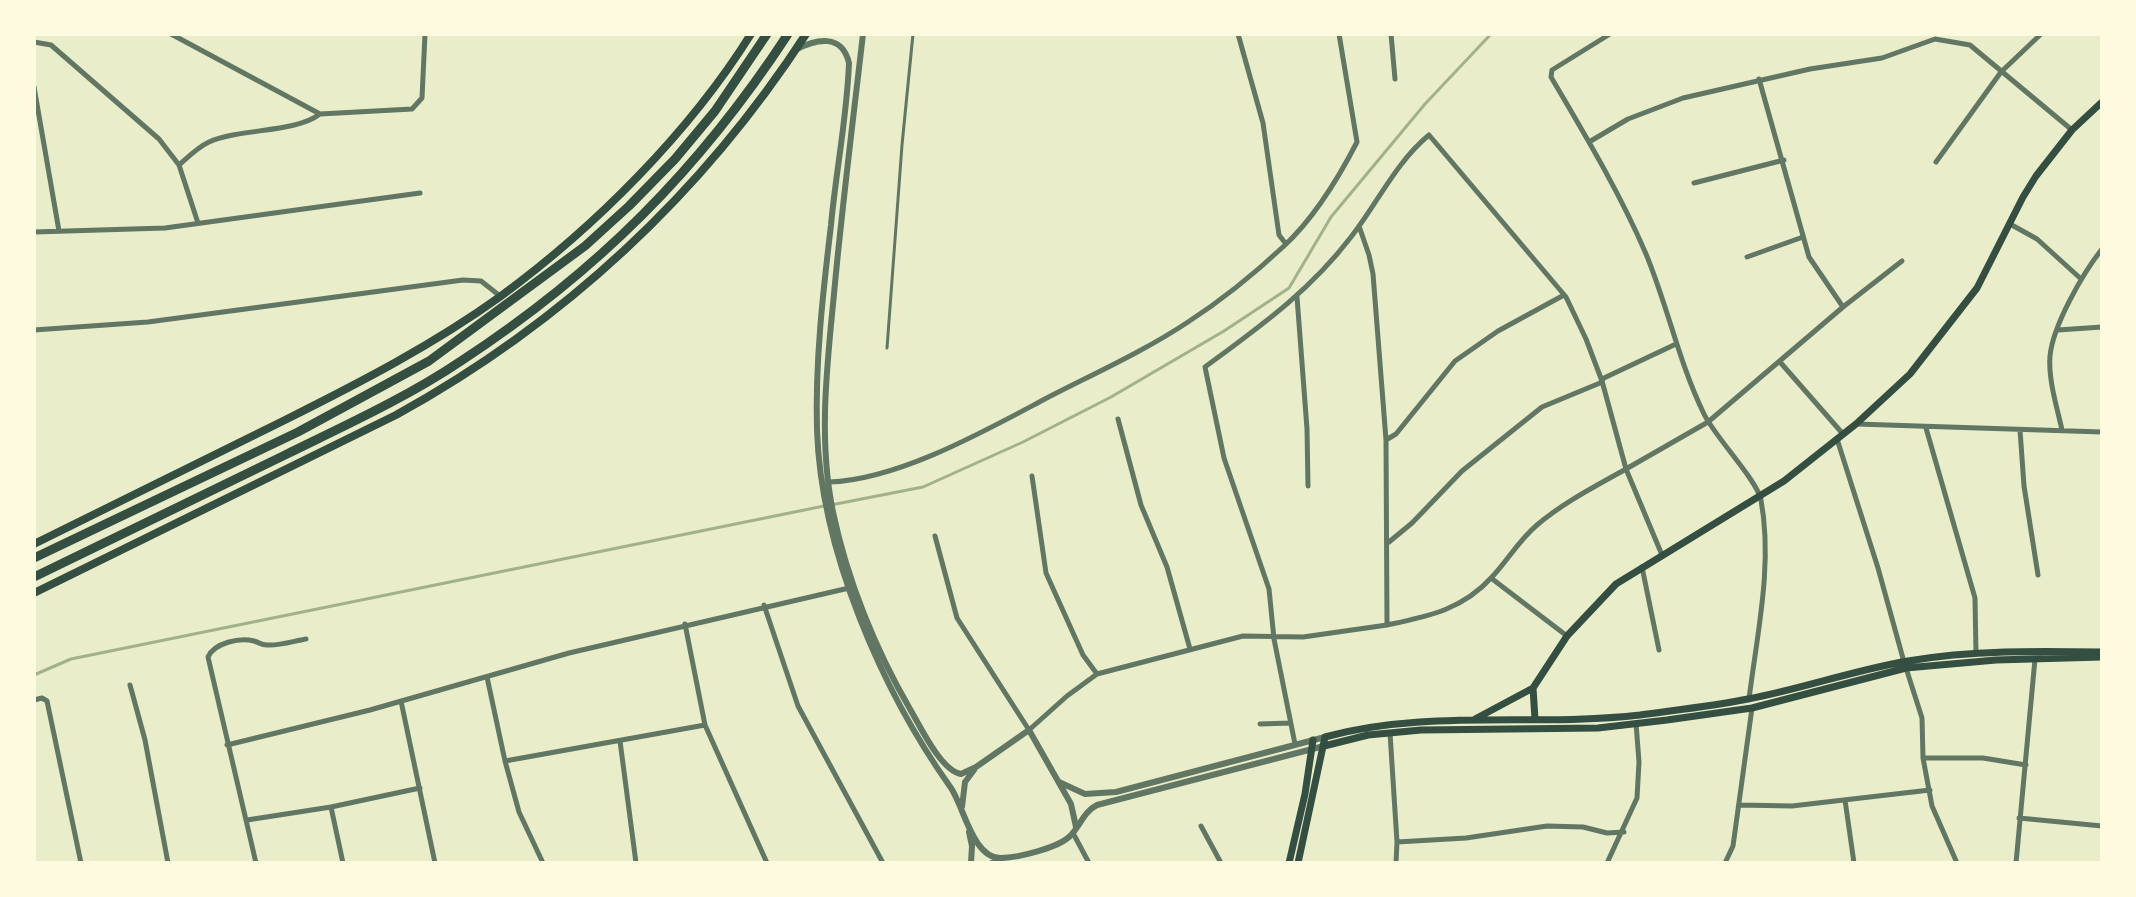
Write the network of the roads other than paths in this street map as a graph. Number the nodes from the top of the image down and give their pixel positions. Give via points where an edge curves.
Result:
1 (171, 34) edge
2 (425, 34) edge
3 (751, 34) edge
4 (767, 34) edge
5 (788, 34) edge
6 (806, 34) edge
7 (863, 34) edge
8 (913, 34) edge
9 (1238, 34) edge
10 (1339, 34) edge
11 (1391, 34) edge
12 (1610, 34) edge
13 (2041, 34) edge
14 (34, 42) edge
15 (795, 50) junction
16 (2001, 72) junction
17 (1395, 79) dead end
18 (1759, 79) junction
19 (34, 87) edge
20 (2102, 102) edge
21 (320, 114) junction
22 (2072, 130) junction
23 (1589, 142) junction
24 (1784, 160) junction
25 (1936, 162) dead end
26 (179, 165) junction
27 (1694, 183) dead end
28 (420, 193) dead end
29 (198, 223) junction
30 (2009, 223) junction
31 (1359, 226) junction
32 (59, 231) junction
33 (34, 232) edge
34 (1803, 237) junction
35 (1286, 244) junction
36 (2102, 249) edge
37 (1747, 257) dead end
38 (1902, 261) dead end
39 (2080, 278) junction
40 (1564, 295) junction
41 (500, 296) junction
42 (1297, 296) junction
43 (1843, 307) junction
44 (2102, 327) edge
45 (34, 330) edge
46 (2058, 330) junction
47 (1676, 344) junction
48 (887, 348) dead end
49 (1780, 362) junction
50 (1602, 381) junction
51 (1118, 419) dead end
52 (1708, 422) junction
53 (1856, 424) junction
54 (1926, 428) junction
55 (2020, 430) junction
56 (2062, 430) junction
57 (2102, 432) edge
58 (1840, 436) junction
59 (1386, 440) junction
60 (2102, 440) edge
61 (1626, 469) junction
62 (1032, 476) dead end
63 (827, 485) junction
64 (1308, 486) dead end
65 (1760, 495) junction
66 (935, 536) dead end
67 (837, 538) junction
68 (1389, 542) junction
69 (34, 544) edge
70 (1662, 555) junction
71 (34, 558) edge
72 (1642, 567) junction
73 (2038, 575) dead end
74 (34, 577) edge
75 (1491, 578) junction
76 (849, 588) junction
77 (34, 593) edge
78 (764, 605) junction
79 (685, 624) junction
80 (1387, 625) junction
81 (1567, 636) junction
82 (306, 639) dead end
83 (1274, 639) junction
84 (1190, 649) junction
85 (1659, 650) dead end
86 (1976, 653) junction
87 (2102, 654) edge
88 (2035, 659) junction
89 (1905, 665) junction
90 (1097, 674) junction
91 (487, 677) junction
92 (130, 685) dead end
93 (1533, 688) junction
94 (34, 700) edge
95 (401, 701) junction
96 (1750, 704) junction
97 (1535, 719) junction
98 (1475, 720) junction
99 (1290, 723) junction
100 (1636, 723) junction
101 (1260, 724) dead end
102 (705, 725) junction
103 (1029, 730) junction
104 (1389, 732) junction
105 (1325, 737) junction
106 (620, 741) junction
107 (1295, 744) junction
108 (1312, 744) junction
109 (227, 745) junction
110 (1324, 746) junction
111 (1923, 758) junction
112 (505, 761) junction
113 (2026, 765) junction
114 (976, 767) junction
115 (1057, 781) junction
116 (420, 788) junction
117 (1930, 790) junction
118 (1845, 800) junction
119 (1739, 805) junction
120 (331, 807) junction
121 (962, 810) junction
122 (2019, 818) junction
123 (247, 820) junction
124 (967, 824) junction
125 (1201, 826) dead end
126 (2102, 826) edge
127 (1074, 830) junction
128 (1624, 832) junction
129 (1397, 842) junction
130 (1297, 850) junction
131 (1003, 859) junction
132 (81, 863) edge
133 (168, 863) edge
134 (256, 863) edge
135 (343, 863) edge
136 (435, 863) edge
137 (543, 863) edge
138 (636, 863) edge
139 (767, 863) edge
140 (883, 863) edge
141 (971, 863) edge
142 (990, 863) edge
143 (1089, 863) edge
144 (1221, 863) edge
145 (1289, 863) edge
146 (1298, 863) edge
147 (1396, 863) edge
148 (1607, 863) edge
149 (1725, 863) edge
150 (1854, 863) edge
151 (1957, 863) edge
152 (2016, 863) edge

1 - 21 street
2 - 21 street via 422,98 412,109
3 - 41 main road via 706,98 628,185
4 - 71 highway via 715,111 629,206 585,246 429,361 298,432
5 - 74 highway via 689,167 631,228 545,302 388,405
6 - 15 main road
7 - 63 street via 826,380
8 - 48 lane
9 - 35 street via 1263,123 1279,235
10 - 35 street via 1357,142 1320,203
11 - 17 street
12 - 23 street via 1552,70 1551,77
13 - 16 street
14 - 26 street via 51,45 128,110
15 - 63 street via 818,40 832,41 843,48 849,63 817,378 817,433
15 - 77 main road via 745,122 666,212 571,299 524,334 396,415
16 - 18 street via 1970,45 1935,39 1882,58
16 - 22 street
16 - 25 street
18 - 23 street via 1683,98
18 - 24 street
19 - 32 street
20 - 22 main road
21 - 26 street via 310,122 216,140
22 - 30 main road via 2036,176
23 - 47 street via 1645,253
24 - 27 street
24 - 34 street
26 - 29 street
28 - 29 street
29 - 32 street
30 - 39 street via 2037,239
30 - 53 main road via 1958,316 1910,374
31 - 40 street via 1414,147 1429,135
31 - 42 street
31 - 59 street via 1373,274
32 - 33 street
34 - 37 street
34 - 43 street via 1809,257
35 - 63 street via 1186,324 987,430 905,465
36 - 39 street
38 - 43 street
39 - 46 street
40 - 50 street
40 - 59 street via 1455,361
41 - 45 street via 481,281 463,280 148,322
41 - 69 main road via 407,357
42 - 64 street
42 - 83 street via 1205,367 1224,458 1269,589
43 - 49 street
44 - 46 street
46 - 56 street via 2050,357
47 - 50 street
47 - 52 street
49 - 52 street
49 - 58 street
50 - 61 street
50 - 68 street via 1542,407 1462,471
51 - 84 street
52 - 61 street
52 - 65 street
53 - 54 street
53 - 58 main road
54 - 55 street
54 - 86 street via 1975,598
55 - 56 street
55 - 73 street
56 - 57 street
57 - 60 street
58 - 65 main road
58 - 89 street
59 - 68 street
61 - 70 street
61 - 75 street via 1539,523
62 - 90 street via 1046,573
63 - 67 street
65 - 70 main road
65 - 96 street via 1765,564
66 - 103 street via 957,618
67 - 76 street
67 - 114 street via 888,669 930,743 953,772
68 - 80 street
70 - 72 main road
72 - 81 main road via 1616,584
72 - 85 street
75 - 80 street via 1444,612
75 - 81 street
76 - 78 street
76 - 121 street via 899,703
78 - 79 street
78 - 140 street via 798,706
79 - 91 street
79 - 102 street
80 - 83 street
81 - 93 main road
82 - 109 street via 265,646 239,641 211,650 208,657
83 - 84 street via 1243,636
83 - 99 street
84 - 90 street
86 - 87 main road
86 - 89 main road
87 - 88 main road
88 - 89 main road
88 - 113 street
89 - 96 main road
89 - 111 street via 1922,718
90 - 103 street
91 - 95 street
91 - 112 street
92 - 133 street
93 - 97 main road
93 - 98 main road
94 - 132 street via 47,701
95 - 109 street
95 - 116 street
96 - 97 main road
96 - 100 main road
96 - 119 street
97 - 98 main road
98 - 105 main road via 1415,721
99 - 101 street
99 - 107 street
100 - 104 main road
100 - 128 street via 1637,798
102 - 106 street
102 - 139 street
103 - 114 street
103 - 115 street
104 - 110 main road
104 - 129 street
105 - 108 street
105 - 110 main road
106 - 112 street
106 - 138 street
107 - 108 street
107 - 115 street via 1116,792 1085,794
108 - 110 street
108 - 127 street via 1097,805
108 - 130 main road
109 - 123 street
110 - 130 main road
111 - 113 street via 1983,758
111 - 117 street
112 - 137 street via 519,812
113 - 122 street
114 - 121 street via 966,779
115 - 127 street via 1073,808
116 - 120 street
116 - 136 street
117 - 118 street
117 - 151 street
118 - 119 street
118 - 150 street
119 - 149 street
120 - 123 street
120 - 135 street
121 - 124 street
122 - 126 street
122 - 152 street
123 - 134 street
124 - 131 street via 984,853
124 - 141 street
125 - 144 street
127 - 131 street via 1049,847
127 - 143 street
128 - 129 street via 1547,826
128 - 148 street
129 - 147 street
130 - 145 main road
130 - 146 main road
131 - 142 street

